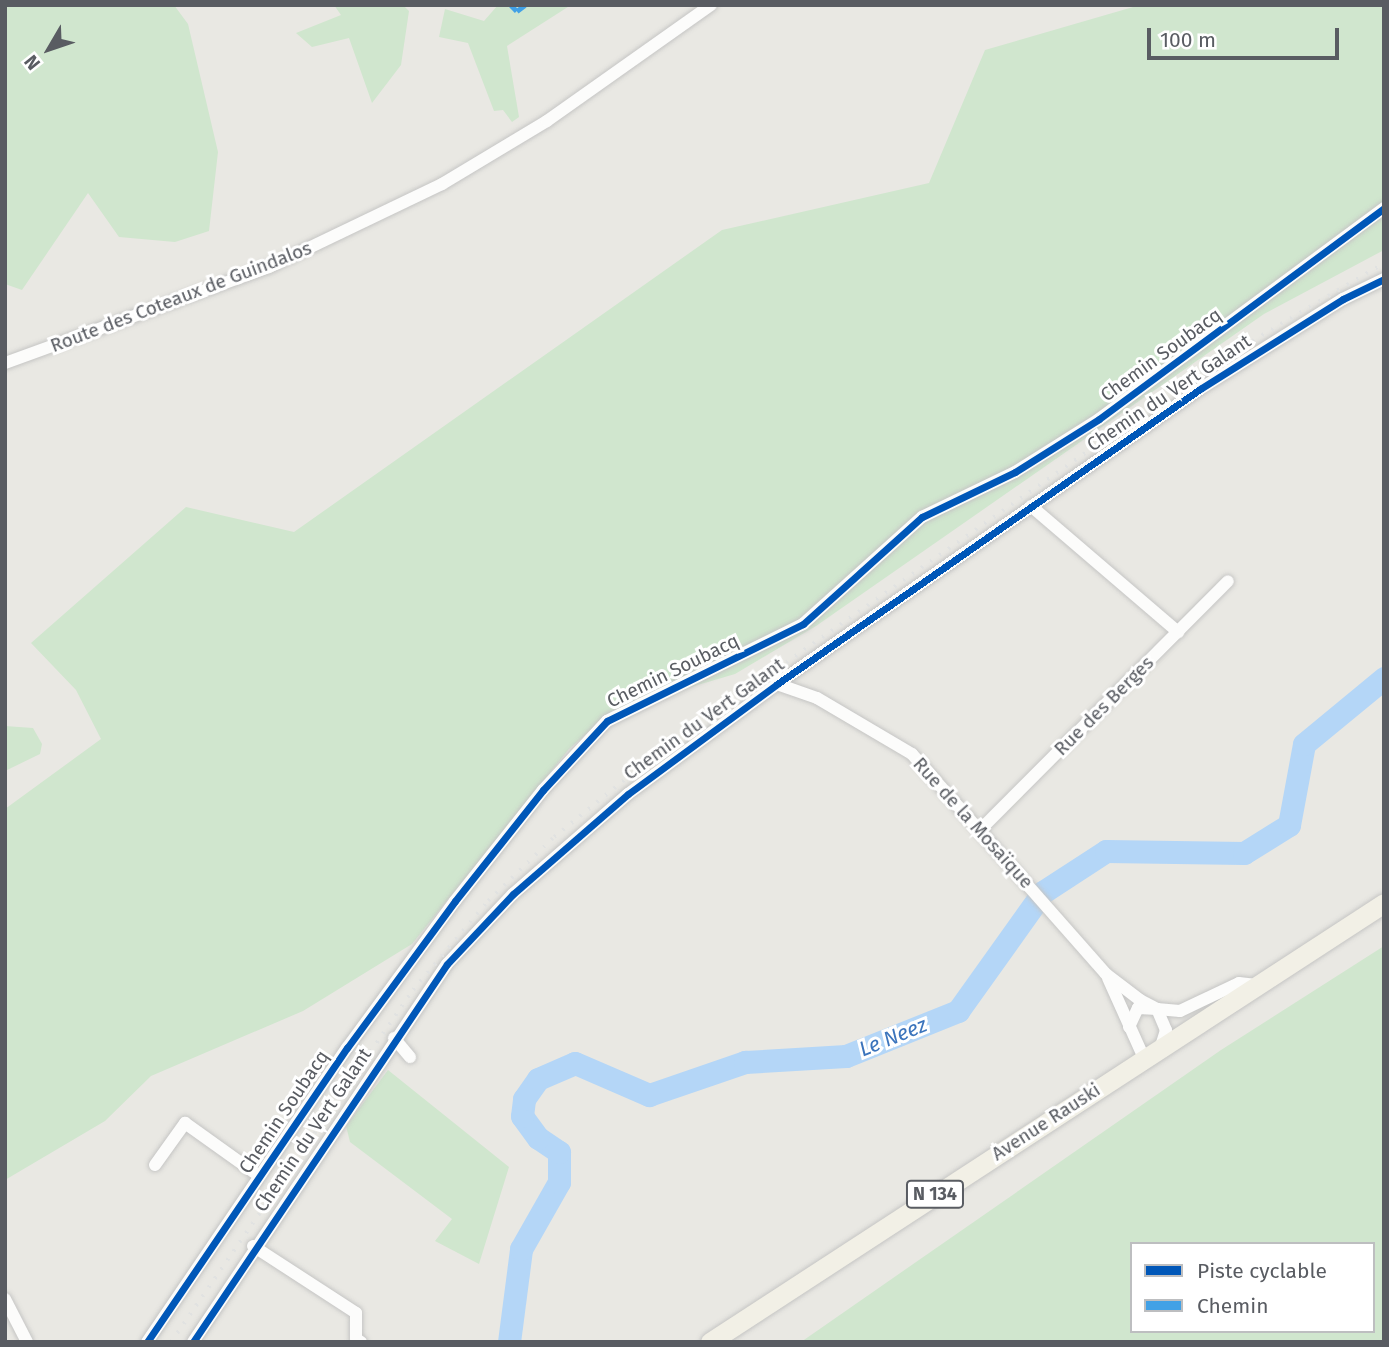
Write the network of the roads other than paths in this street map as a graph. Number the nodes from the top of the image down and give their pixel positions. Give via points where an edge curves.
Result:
1 (711, 5) edge
2 (1384, 208) edge
3 (1384, 279) edge
4 (5, 363) edge
5 (1031, 506) junction
6 (1228, 582) dead end
7 (1178, 632) junction
8 (777, 684) junction
9 (980, 830) junction
10 (1384, 903) edge
11 (1106, 974) junction
12 (1256, 985) junction
13 (1157, 1009) junction
14 (1129, 1027) junction
15 (394, 1038) junction
16 (1161, 1047) junction
17 (410, 1057) dead end
18 (1144, 1058) junction
19 (156, 1165) dead end
20 (259, 1176) junction
21 (253, 1246) junction
22 (5, 1299) edge
23 (27, 1342) edge
24 (147, 1342) edge
25 (193, 1342) edge
26 (361, 1342) edge
27 (710, 1342) edge

1 - 4 street, Route des Coteaux de Guindalos via 547,121 442,184 269,267
2 - 20 street, Chemin Soubacq via 1100,419 1015,472 922,517 803,624 607,721 544,790 455,901
3 - 5 street, Chemin du Vert Galant via 1343,299 1200,389
5 - 7 street
5 - 8 street, Chemin du Vert Galant
6 - 7 street, Rue des Berges
7 - 9 street, Rue des Berges
8 - 9 street, Rue de la Mosaïque via 817,698 912,754
8 - 15 street, Chemin du Vert Galant via 628,794 513,894 447,964
9 - 11 street, Rue de la Mosaïque
10 - 12 main road, Avenue Rauski / N 134
11 - 13 street, Rue de la Mosaïque
11 - 14 street, Rue de la Mosaïque
12 - 13 street via 1239,983 1180,1011
12 - 16 main road, Avenue Rauski / N 134
13 - 14 street via 1138,1008
13 - 16 street via 1166,1030
14 - 18 street, Rue de la Mosaïque
15 - 17 street
15 - 21 street, Chemin du Vert Galant
16 - 18 main road, Avenue Rauski / N 134
18 - 27 main road, Avenue Rauski / N 134
19 - 20 street via 185,1123
20 - 24 street, Chemin Soubacq
21 - 25 street, Chemin du Vert Galant
21 - 26 street via 356,1313 356,1339
22 - 23 street

